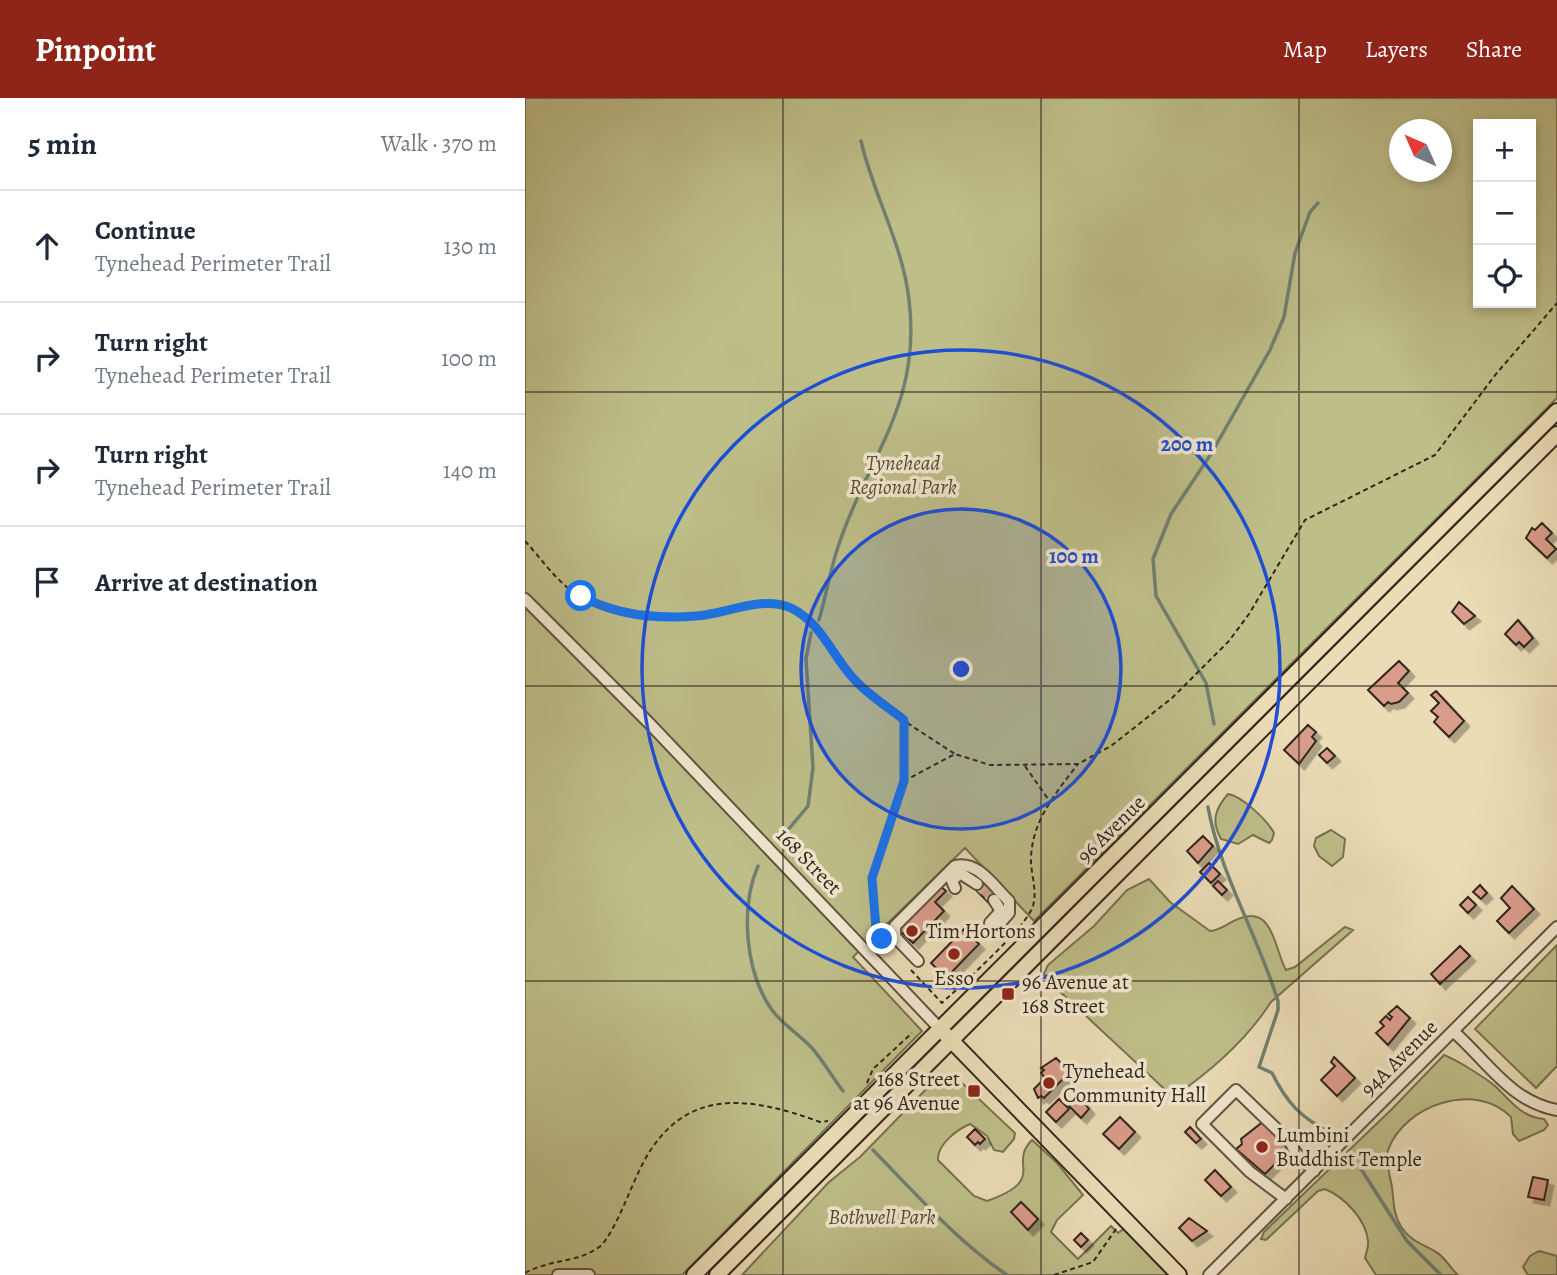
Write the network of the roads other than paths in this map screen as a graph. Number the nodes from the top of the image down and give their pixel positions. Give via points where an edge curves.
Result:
1 (1557, 411) edge
2 (1557, 434) edge
3 (525, 599) edge
4 (977, 884) tunnel mouth
5 (955, 888) dead end
6 (994, 900) tunnel mouth
7 (1557, 927) edge
8 (914, 965) road end
9 (940, 1029) junction
10 (1453, 1031) junction
11 (951, 1040) junction
12 (1557, 1110) edge
13 (1314, 1171) junction
14 (1286, 1199) junction
15 (558, 1275) edge
16 (589, 1275) edge
17 (694, 1275) edge
18 (717, 1275) edge
19 (1178, 1275) edge
20 (1209, 1275) edge

1 - 9 main road, 96 Avenue
2 - 11 main road, 96 Avenue
3 - 9 street, 168 Street
4 - 5 street via 960,873 952,881
6 - 8 street via 1001,911 993,926 1009,913 1009,901 976,868 955,866 895,926 895,937
7 - 10 street, 94A Avenue
9 - 11 main road, 168 Street
9 - 17 main road, 96 Avenue
10 - 12 street via 1519,1096 1536,1106
10 - 13 street, 94A Avenue
11 - 18 main road, 96 Avenue
11 - 19 main road, 168 Street
13 - 14 street, 94A Avenue
13 - 14 street via 1236,1090 1202,1124
14 - 20 street, 94A Avenue
15 - 16 street

